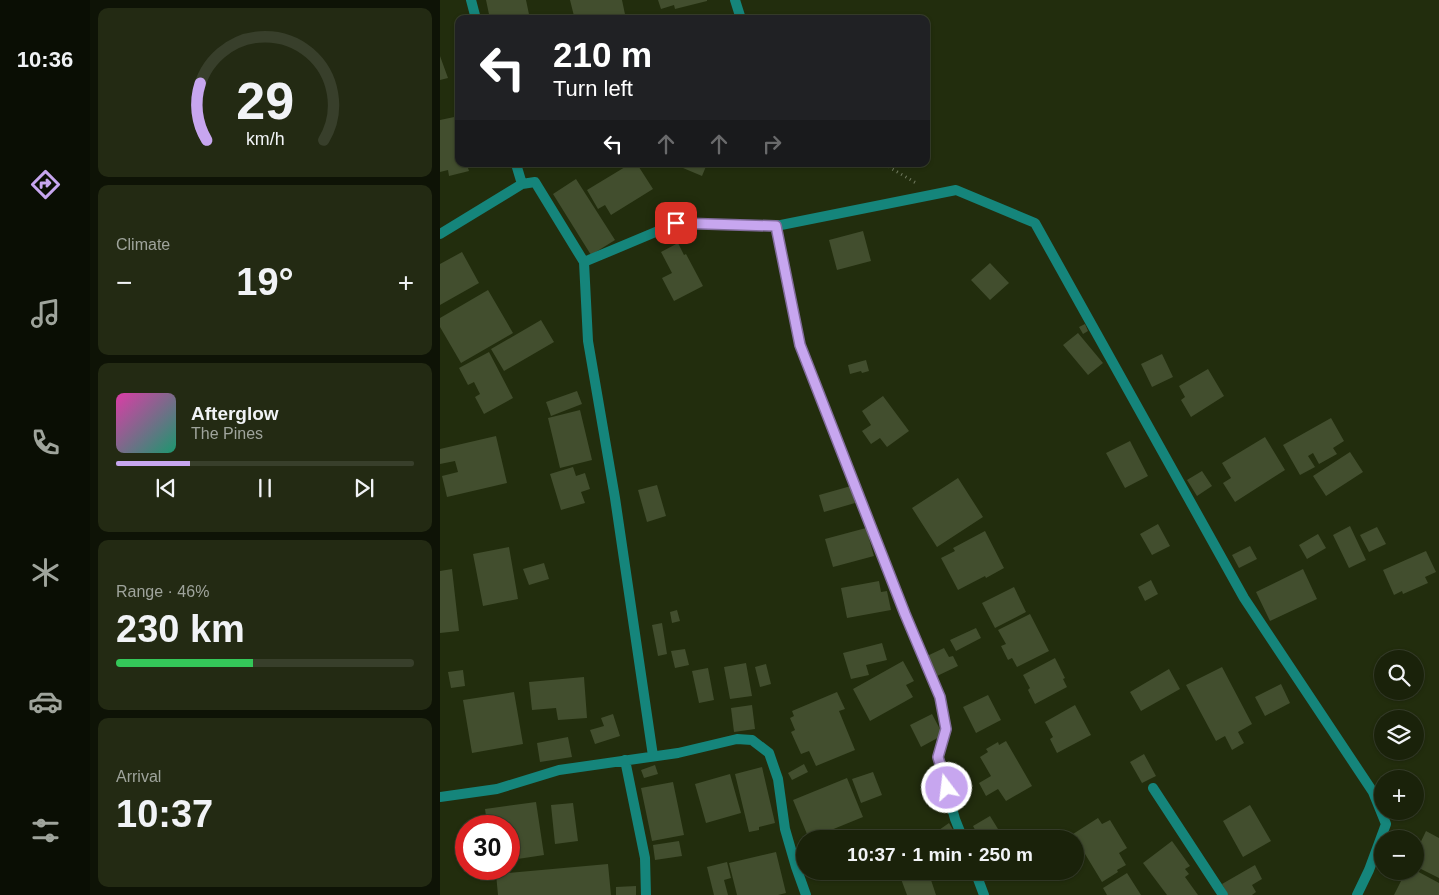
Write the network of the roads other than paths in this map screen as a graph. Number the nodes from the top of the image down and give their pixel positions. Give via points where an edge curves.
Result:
1 (471, 0) edge
2 (735, 0) edge
3 (475, 15) edge
4 (740, 15) edge
5 (517, 167) edge
6 (522, 184) junction
7 (776, 226) junction
8 (440, 234) edge
9 (584, 262) junction
10 (652, 756) junction
11 (626, 760) junction
12 (1154, 788) dead end
13 (440, 797) edge
14 (959, 830) edge
15 (978, 880) edge
16 (646, 895) edge
17 (806, 895) edge
18 (984, 895) edge
19 (1223, 895) edge
20 (1357, 895) edge

1 - 3 street
2 - 4 street
5 - 6 street
6 - 8 street
6 - 9 street via 535,182
7 - 9 street via 676,223
7 - 14 street via 800,345 940,697 946,729 938,757
7 - 20 street via 956,190 1035,223 1244,598 1373,792 1386,824 1370,870
9 - 10 street via 588,341
10 - 11 street
10 - 17 street via 738,739 752,740 769,753 778,778 785,829
11 - 13 street via 559,770 498,789
11 - 16 street via 645,858
12 - 19 street
15 - 18 street

